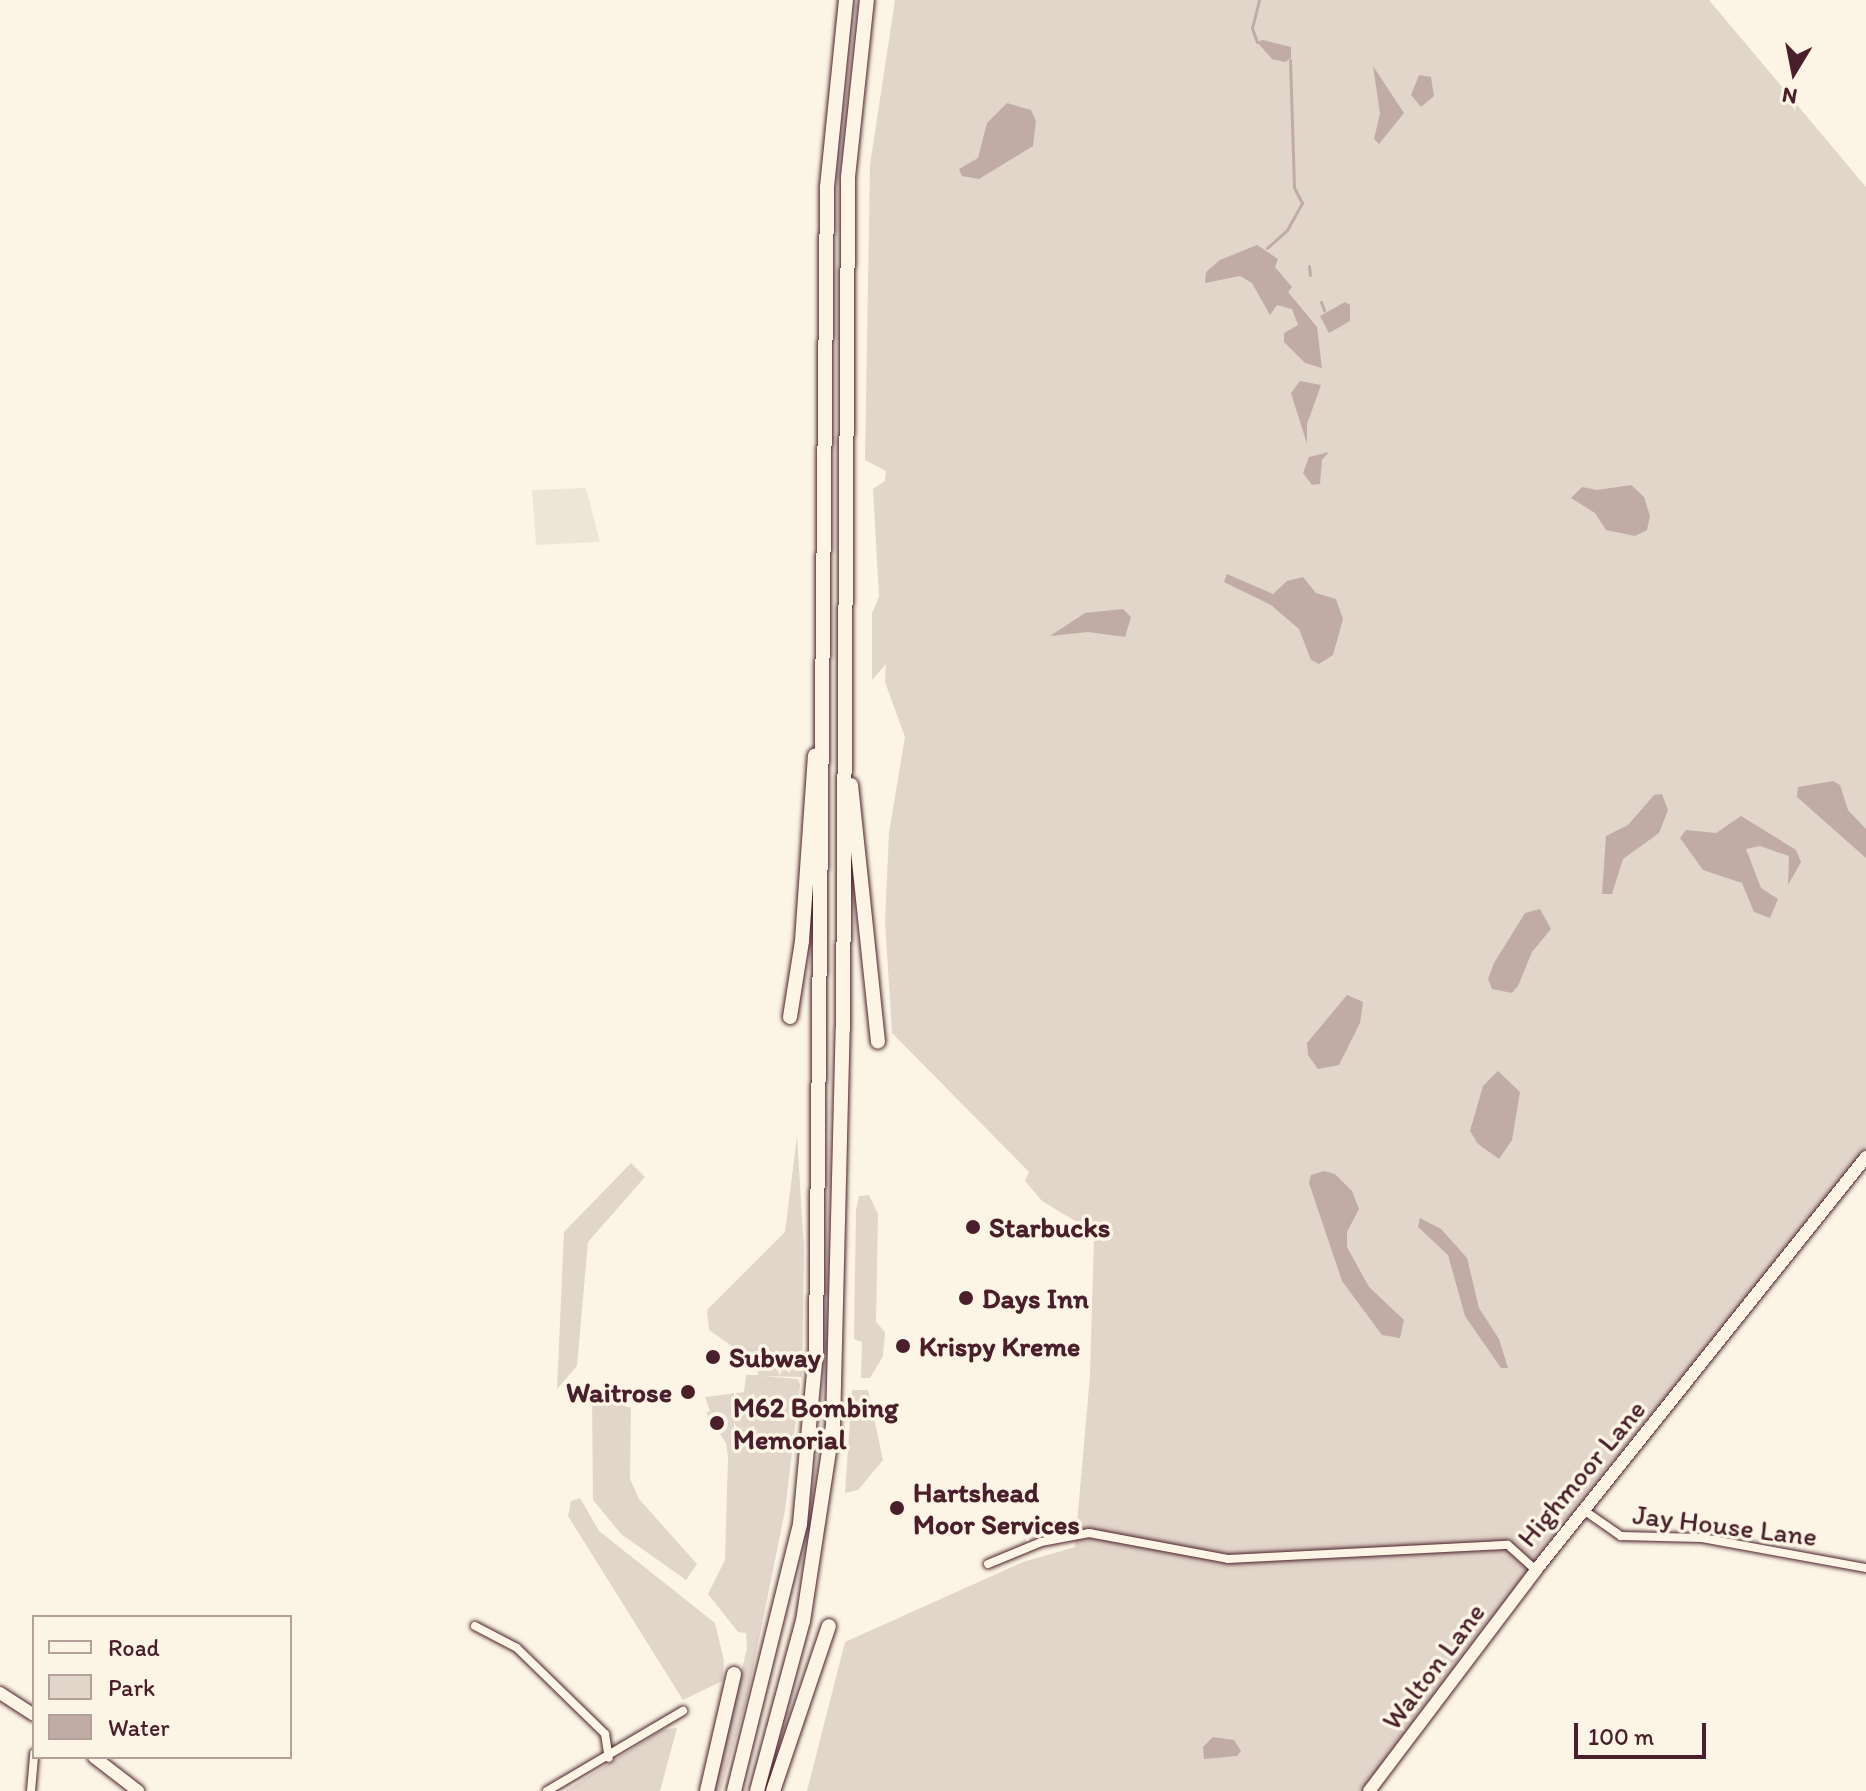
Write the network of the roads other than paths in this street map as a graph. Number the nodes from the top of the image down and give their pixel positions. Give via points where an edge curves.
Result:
1 (846, 0) edge
2 (867, 0) edge
3 (823, 690) junction
4 (844, 701) junction
5 (790, 1017) dead end
6 (878, 1042) dead end
7 (1866, 1157) edge
8 (1585, 1511) junction
9 (988, 1564) dead end
10 (1866, 1568) edge
11 (1536, 1570) junction
12 (475, 1626) dead end
13 (829, 1626) dead end
14 (734, 1674) dead end
15 (0, 1693) edge
16 (683, 1711) dead end
17 (32, 1714) edge
18 (609, 1758) junction
19 (34, 1759) edge
20 (97, 1759) edge
21 (31, 1791) edge
22 (138, 1791) edge
23 (547, 1791) edge
24 (707, 1791) edge
25 (734, 1791) edge
26 (757, 1791) edge
27 (773, 1791) edge
28 (1369, 1791) edge

1 - 3 highway via 827,187
2 - 4 highway via 848,177
3 - 5 highway via 809,800 802,941
3 - 25 highway via 818,1264 809,1438 786,1594
4 - 6 highway
4 - 26 highway via 833,1425 806,1606
7 - 8 main road, Highmoor Lane
8 - 10 street, Jay House Lane via 1621,1536 1702,1538
8 - 11 main road, Highmoor Lane
9 - 11 street, Highmoor Lane via 1041,1542 1089,1533 1228,1559 1508,1545
11 - 28 main road, Walton Lane
12 - 18 street via 517,1648 605,1734
13 - 27 highway
14 - 24 highway
15 - 17 main road
16 - 18 street
18 - 23 street
19 - 21 street
20 - 22 main road

